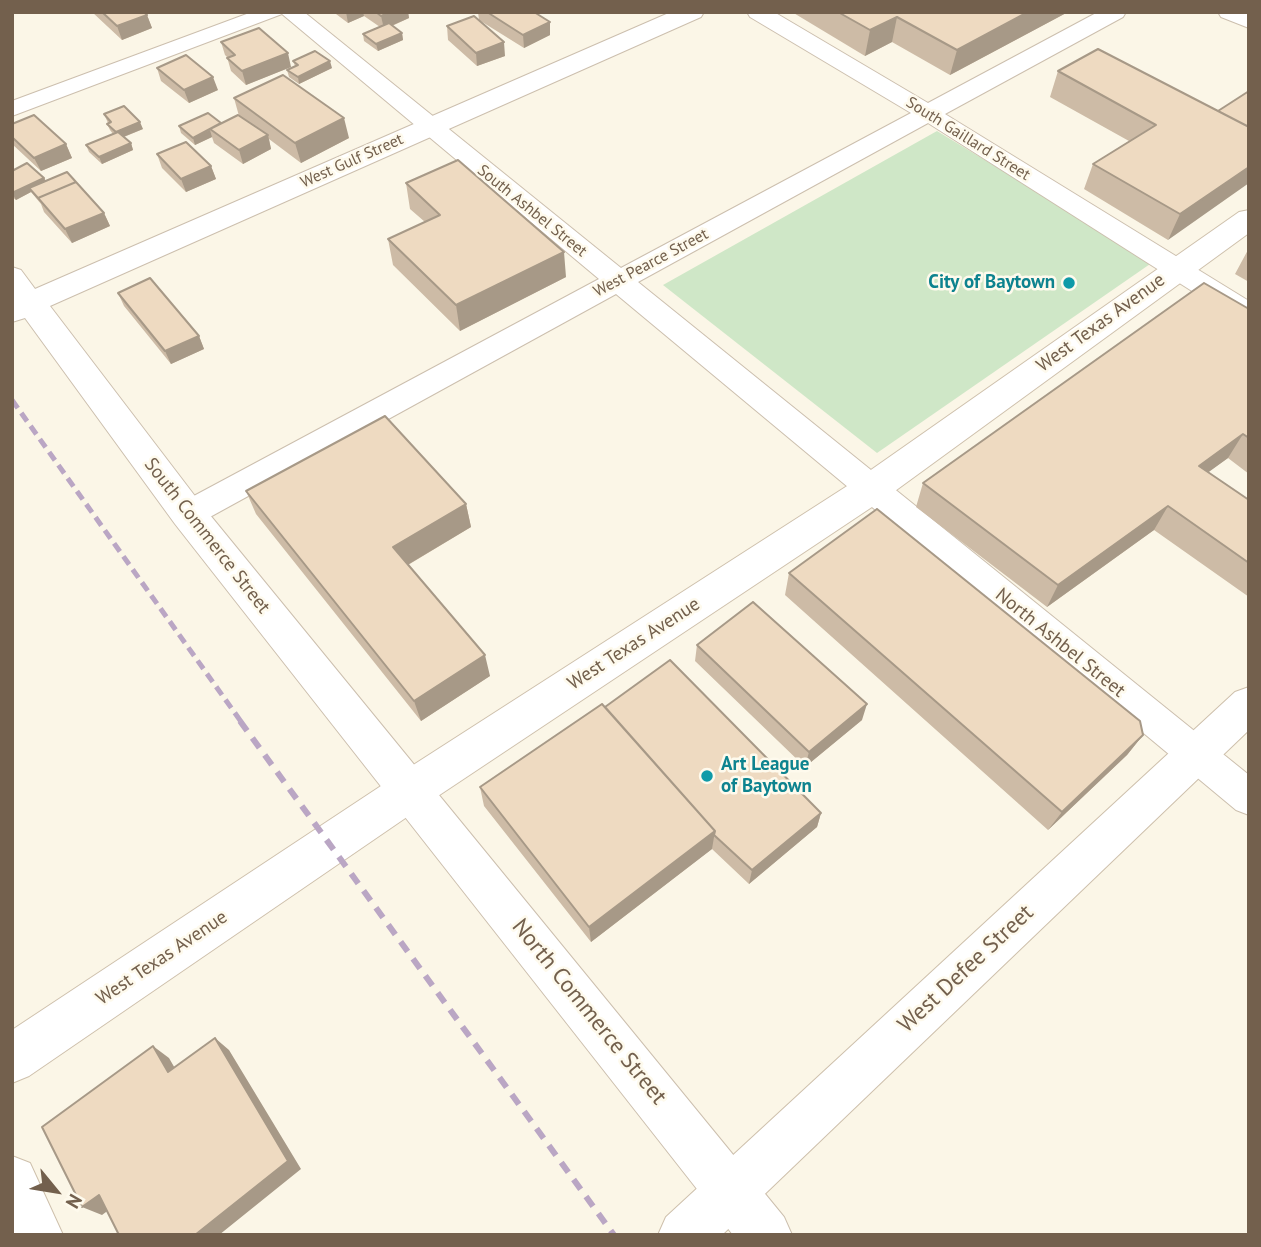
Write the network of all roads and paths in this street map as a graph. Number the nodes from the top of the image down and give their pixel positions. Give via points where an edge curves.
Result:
1 (272, 12) edge
2 (291, 12) edge
3 (692, 12) edge
4 (758, 12) edge
5 (1115, 12) edge
6 (1229, 12) edge
7 (1249, 22) edge
8 (12, 109) edge
9 (928, 113) junction
10 (429, 127) junction
11 (1249, 219) edge
12 (1174, 270) junction
13 (617, 281) junction
14 (19, 297) edge
15 (1249, 314) edge
16 (871, 489) junction
17 (187, 514) junction
18 (1249, 704) edge
19 (1195, 754) junction
20 (408, 792) junction
21 (1249, 798) edge
22 (12, 1059) edge
23 (12, 1181) edge
24 (732, 1190) junction
25 (37, 1235) edge
26 (684, 1235) edge
27 (766, 1235) edge

1 - 8 street
2 - 10 street, South Ashbel Street
3 - 10 main road, West Gulf Street
4 - 9 street, South Gaillard Street
5 - 9 street, West Pearce Street
6 - 7 street
9 - 12 street, South Gaillard Street
9 - 13 street, West Pearce Street
10 - 13 street, South Ashbel Street
10 - 14 main road, West Gulf Street
11 - 12 main road, West Texas Avenue
12 - 15 street, South Gaillard Street
12 - 16 main road, West Texas Avenue
13 - 16 street, South Ashbel Street
13 - 17 street, West Pearce Street
14 - 17 main road, South Commerce Street
16 - 19 street, North Ashbel Street
16 - 20 main road, West Texas Avenue
17 - 20 main road, South Commerce Street
18 - 19 main road, West Defee Street
19 - 21 street, North Ashbel Street
19 - 24 main road, West Defee Street
20 - 22 main road, West Texas Avenue
20 - 24 main road, North Commerce Street
23 - 25 main road
24 - 26 main road, West Defee Street
24 - 27 main road, North Commerce Street

